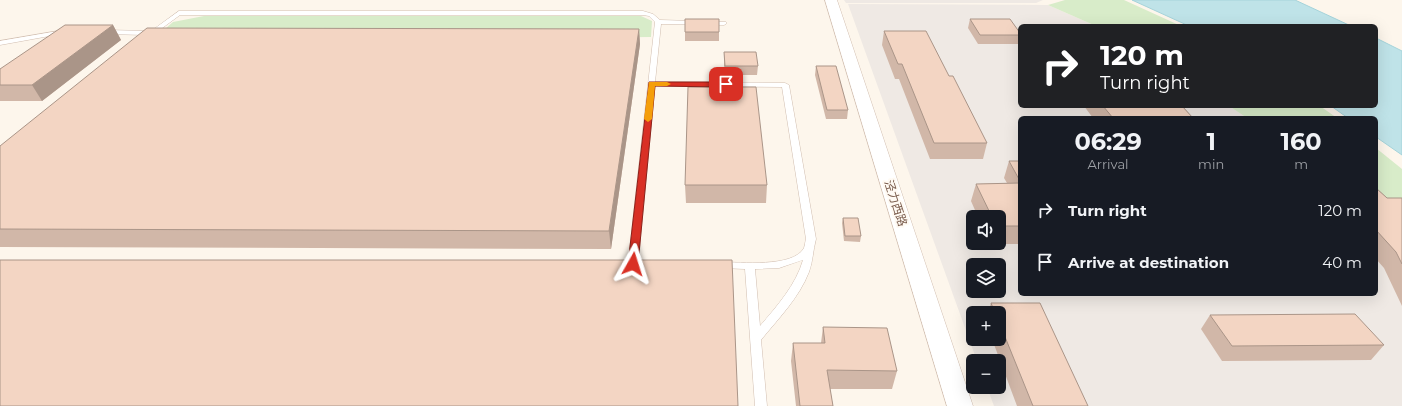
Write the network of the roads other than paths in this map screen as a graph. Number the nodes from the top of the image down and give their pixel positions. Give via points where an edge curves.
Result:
1 (831, 0) edge
2 (658, 22) junction
3 (724, 23) dead end
4 (74, 32) edge
5 (98, 32) edge
6 (153, 33) junction
7 (140, 42) edge
8 (0, 43) edge
9 (652, 84) junction
10 (811, 239) junction
11 (633, 264) edge
12 (711, 264) edge
13 (750, 265) junction
14 (756, 339) junction
15 (761, 406) edge
16 (960, 406) edge

1 - 16 street, 泾力西路
2 - 3 lane
2 - 6 lane via 651,15 643,13 179,13
2 - 9 lane
4 - 8 lane
5 - 6 lane
6 - 7 lane
9 - 10 lane via 785,85
9 - 11 lane
10 - 13 lane via 808,250 796,259 783,264
10 - 14 lane via 808,264 801,280
12 - 13 lane
13 - 14 lane
14 - 15 lane

